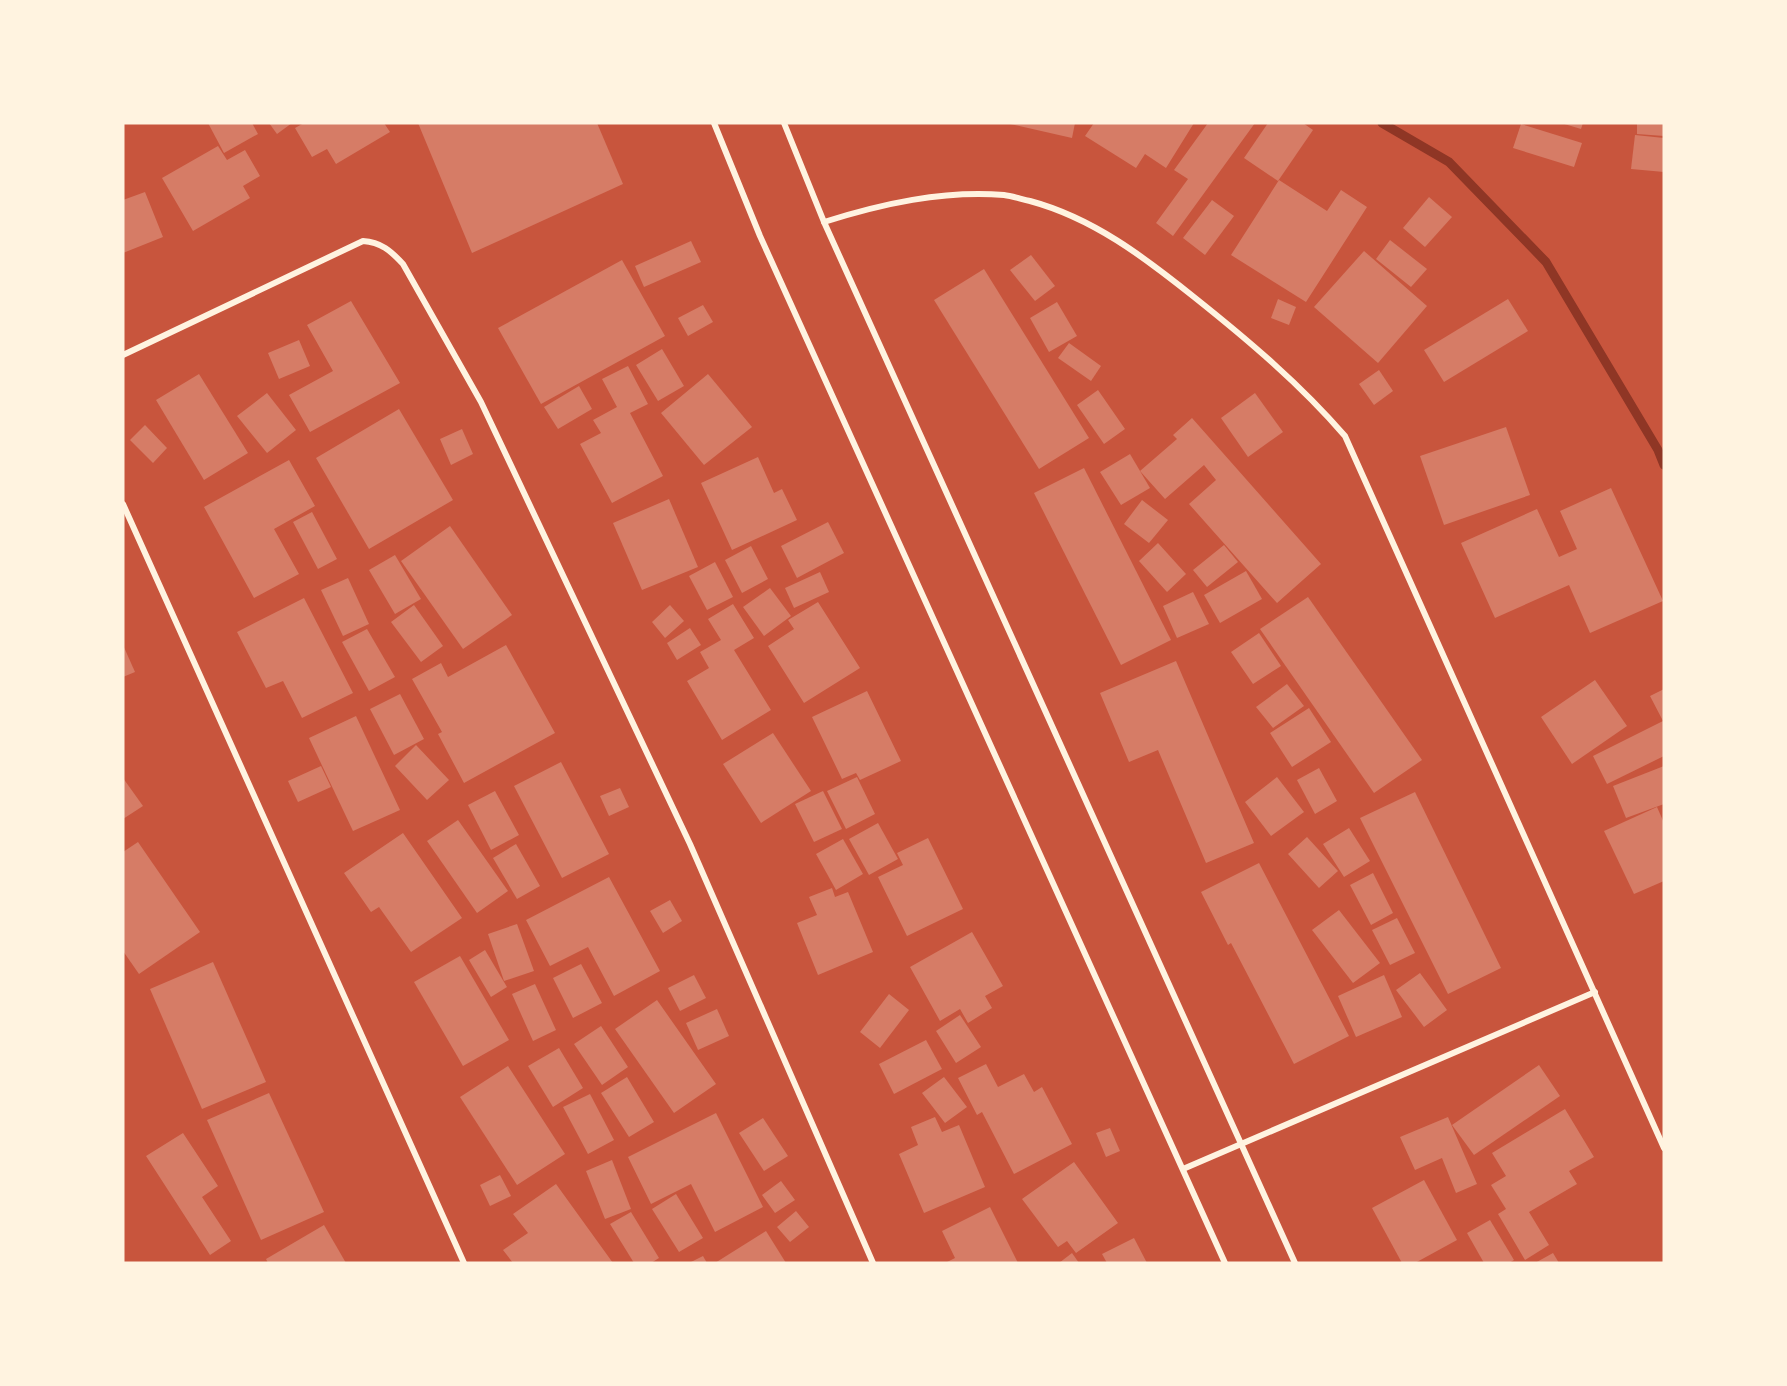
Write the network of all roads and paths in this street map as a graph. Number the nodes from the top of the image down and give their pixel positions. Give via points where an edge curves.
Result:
1 (714, 123) edge
2 (784, 123) edge
3 (824, 222) junction
4 (123, 356) edge
5 (123, 504) edge
6 (1595, 992) junction
7 (1240, 1144) junction
8 (1664, 1148) edge
9 (1183, 1169) junction
10 (464, 1263) edge
11 (873, 1263) edge
12 (1225, 1263) edge
13 (1295, 1263) edge

1 - 9 street via 765,247
2 - 3 street
3 - 6 street via 868,208 969,194 1006,195 1058,208 1148,261 1248,340 1314,400 1345,436
3 - 7 street
4 - 11 street via 363,241 381,245 403,264 481,402 685,833
5 - 10 street
6 - 7 street
6 - 8 street
7 - 9 street
7 - 13 street
9 - 12 street

